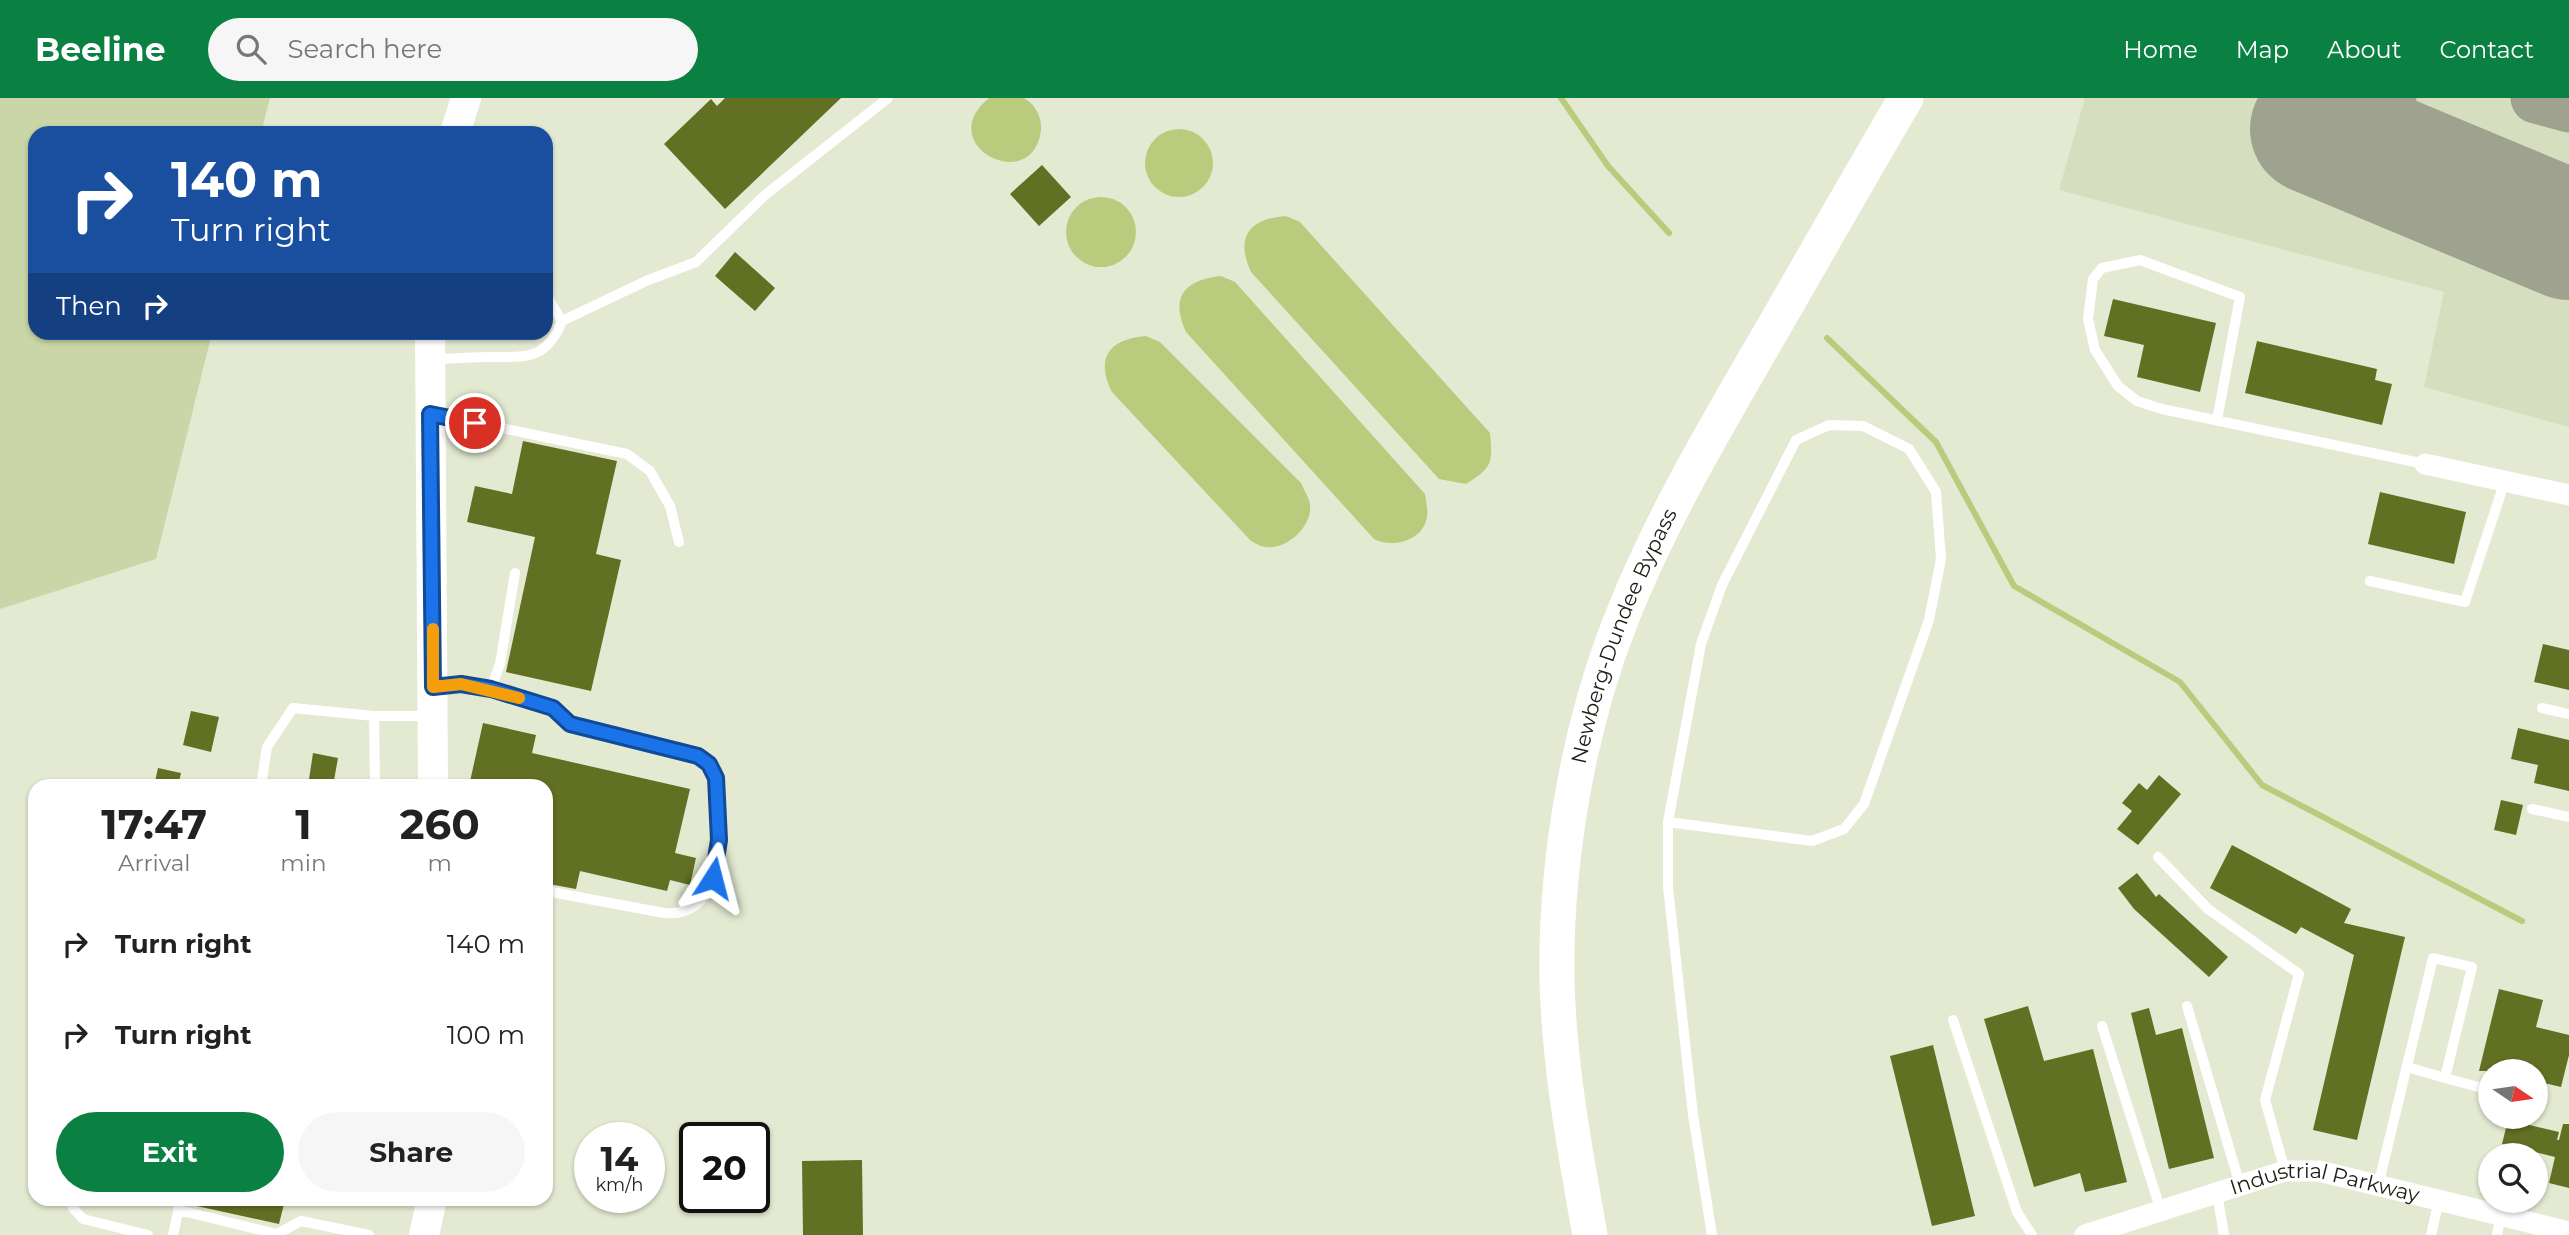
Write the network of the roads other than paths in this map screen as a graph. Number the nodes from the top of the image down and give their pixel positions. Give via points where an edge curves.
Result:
1 (466, 98) edge
2 (888, 98) edge
3 (1906, 98) edge
4 (457, 126) edge
5 (553, 306) edge
6 (562, 321) junction
7 (553, 339) edge
8 (552, 340) edge
9 (430, 346) edge
10 (430, 414) junction
11 (2217, 420) junction
12 (2425, 464) joint
13 (2505, 481) junction
14 (2569, 495) edge
15 (679, 542) dead end
16 (516, 573) dead end
17 (2370, 581) dead end
18 (433, 687) junction
19 (491, 689) junction
20 (2542, 708) dead end
21 (2569, 714) edge
22 (374, 716) junction
23 (433, 716) junction
24 (262, 779) edge
25 (376, 779) edge
26 (433, 779) edge
27 (2532, 809) dead end
28 (2569, 817) edge
29 (1668, 821) junction
30 (2158, 857) dead end
31 (553, 892) edge
32 (2187, 1006) dead end
33 (1953, 1020) dead end
34 (2102, 1026) dead end
35 (2406, 1067) junction
36 (2445, 1078) junction
37 (2478, 1087) edge
38 (2285, 1171) junction
39 (2241, 1185) junction
40 (2378, 1186) junction
41 (2217, 1193) junction
42 (2439, 1200) junction
43 (73, 1206) edge
44 (180, 1206) edge
45 (183, 1206) edge
46 (430, 1206) edge
47 (2161, 1211) junction
48 (2499, 1225) edge
49 (2569, 1232) edge
50 (148, 1235) edge
51 (173, 1235) edge
52 (369, 1235) edge
53 (424, 1235) edge
54 (1590, 1235) edge
55 (1712, 1235) edge
56 (2032, 1235) edge
57 (2085, 1235) edge
58 (2224, 1235) edge
59 (2431, 1235) edge

1 - 4 main road
2 - 6 lane via 765,195 696,262
3 - 54 highway, Newberg-Dundee Bypass via 1691,473 1621,620 1595,698 1575,777 1564,859 1557,980 1569,1103
5 - 6 lane
6 - 7 lane
8 - 9 lane via 537,354 514,359
9 - 10 main road
10 - 15 lane via 627,454 650,471 670,506
10 - 18 main road
11 - 11 lane via 2137,401 2118,386 2095,350 2088,319 2093,279 2102,268 2140,260 2240,297
11 - 12 lane
12 - 13 street
13 - 14 street
13 - 17 lane via 2465,602
16 - 19 lane via 500,664
18 - 19 lane via 461,684
18 - 23 main road
19 - 31 lane via 553,708 570,724 698,756 716,778 719,840 713,878 694,908 664,913
20 - 21 lane
22 - 23 lane
22 - 24 lane via 293,708 267,747
22 - 25 lane
23 - 26 main road
27 - 28 lane
29 - 29 lane via 1701,644 1721,585 1796,440 1829,425 1863,426 1909,449 1936,492 1941,559 1929,620 1864,804 1844,829 1812,841
29 - 55 lane via 1668,887 1693,1115
30 - 38 lane via 2208,909 2299,974 2264,1100
32 - 39 lane
33 - 56 lane via 2017,1212
34 - 47 lane
35 - 36 lane
35 - 36 lane via 2432,958 2472,967
35 - 40 lane
36 - 37 lane
38 - 39 street, Industrial Parkway
38 - 40 street, Industrial Parkway via 2319,1171
39 - 41 street, Industrial Parkway
40 - 42 street, Industrial Parkway
41 - 47 street, Industrial Parkway
41 - 58 lane
42 - 48 street, Industrial Parkway
42 - 59 lane
43 - 50 lane via 83,1219
44 - 51 lane
45 - 52 lane via 277,1234 301,1220
46 - 53 main road
47 - 57 street, Industrial Parkway
48 - 49 street, Industrial Parkway

